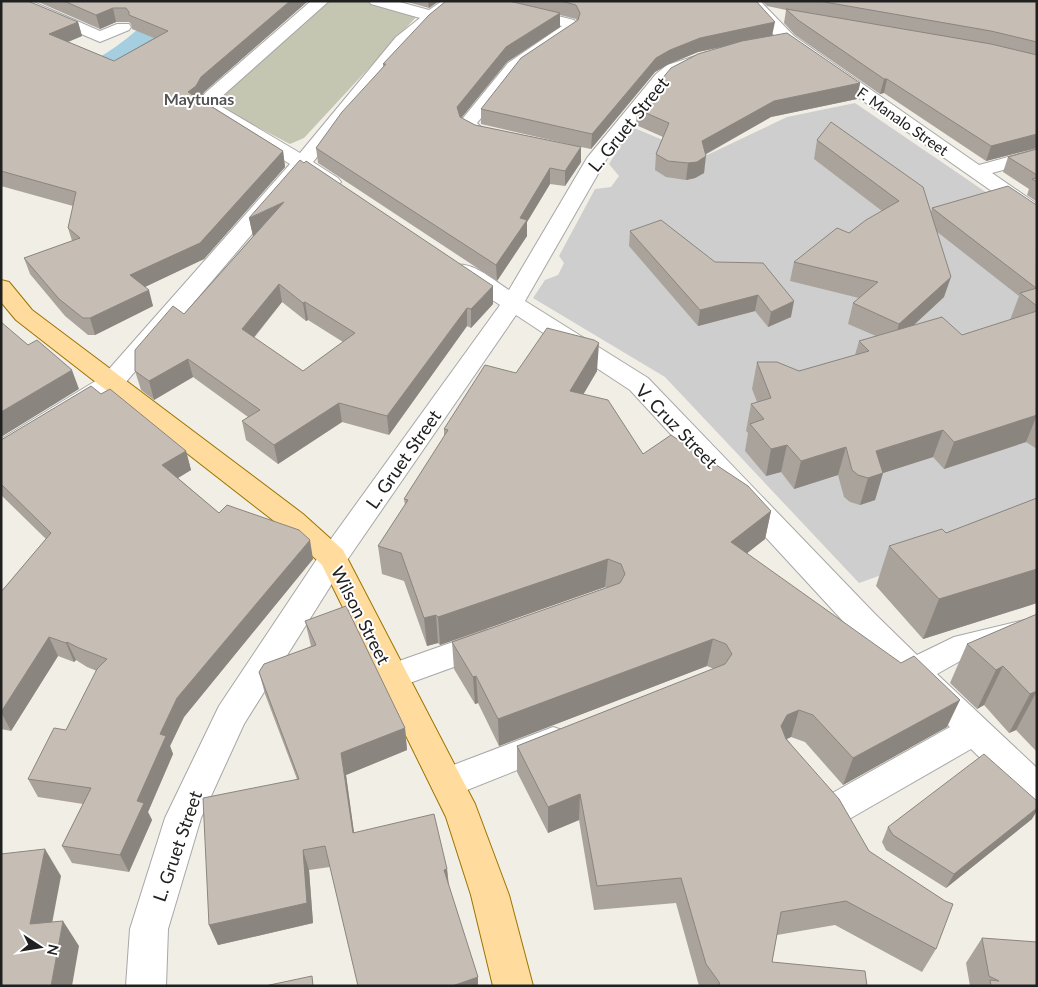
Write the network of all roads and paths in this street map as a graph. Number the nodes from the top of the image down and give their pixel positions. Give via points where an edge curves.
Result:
1 (11, 1) edge
2 (321, 1) edge
3 (377, 1) edge
4 (454, 1) edge
5 (478, 1) edge
6 (28, 3) edge
7 (1, 5) edge
8 (761, 6) edge
9 (432, 16) junction
10 (790, 17) edge
11 (124, 27) dead end
12 (788, 40) junction
13 (760, 46) edge
14 (714, 56) edge
15 (513, 140) edge
16 (1037, 154) edge
17 (302, 163) junction
18 (975, 172) junction
19 (350, 195) edge
20 (1034, 210) edge
21 (440, 255) edge
22 (536, 265) junction
23 (559, 270) dead end
24 (1, 287) edge
25 (512, 304) junction
26 (111, 383) junction
27 (1, 451) edge
28 (333, 558) junction
29 (1037, 629) edge
30 (515, 632) edge
31 (392, 676) junction
32 (919, 676) junction
33 (580, 731) edge
34 (975, 731) junction
35 (816, 780) edge
36 (447, 783) junction
37 (1037, 791) edge
38 (146, 986) edge
39 (513, 986) edge

1 - 7 main road
2 - 17 street via 211,97 208,104 210,109
3 - 9 street
4 - 9 street
5 - 15 street via 570,26 570,30 514,67 468,123 469,128 476,132
6 - 11 street via 100,37
8 - 10 street
8 - 12 street, F. Manalo Street
9 - 17 street via 402,41
12 - 13 street
12 - 18 street, F. Manalo Street
14 - 22 street, L. Gruet Street via 673,69 587,156
16 - 18 street
17 - 19 street
17 - 26 street
18 - 20 street, F. Manalo Street
21 - 25 street, V. Cruz Street
22 - 23 street
22 - 25 street, L. Gruet Street
24 - 26 main road, Wilson Street via 24,315
25 - 28 street, L. Gruet Street
25 - 32 street, V. Cruz Street via 639,384
26 - 27 street
26 - 28 main road, Wilson Street via 294,521
28 - 31 main road, Wilson Street
28 - 38 street, L. Gruet Street via 231,716 183,818 149,929
29 - 32 street via 997,640 964,663
30 - 31 street
31 - 36 main road, Wilson Street
32 - 34 street, V. Cruz Street
33 - 36 street
34 - 35 street via 960,738 846,819
34 - 37 street, V. Cruz Street
36 - 39 main road, Wilson Street via 463,815 490,895

